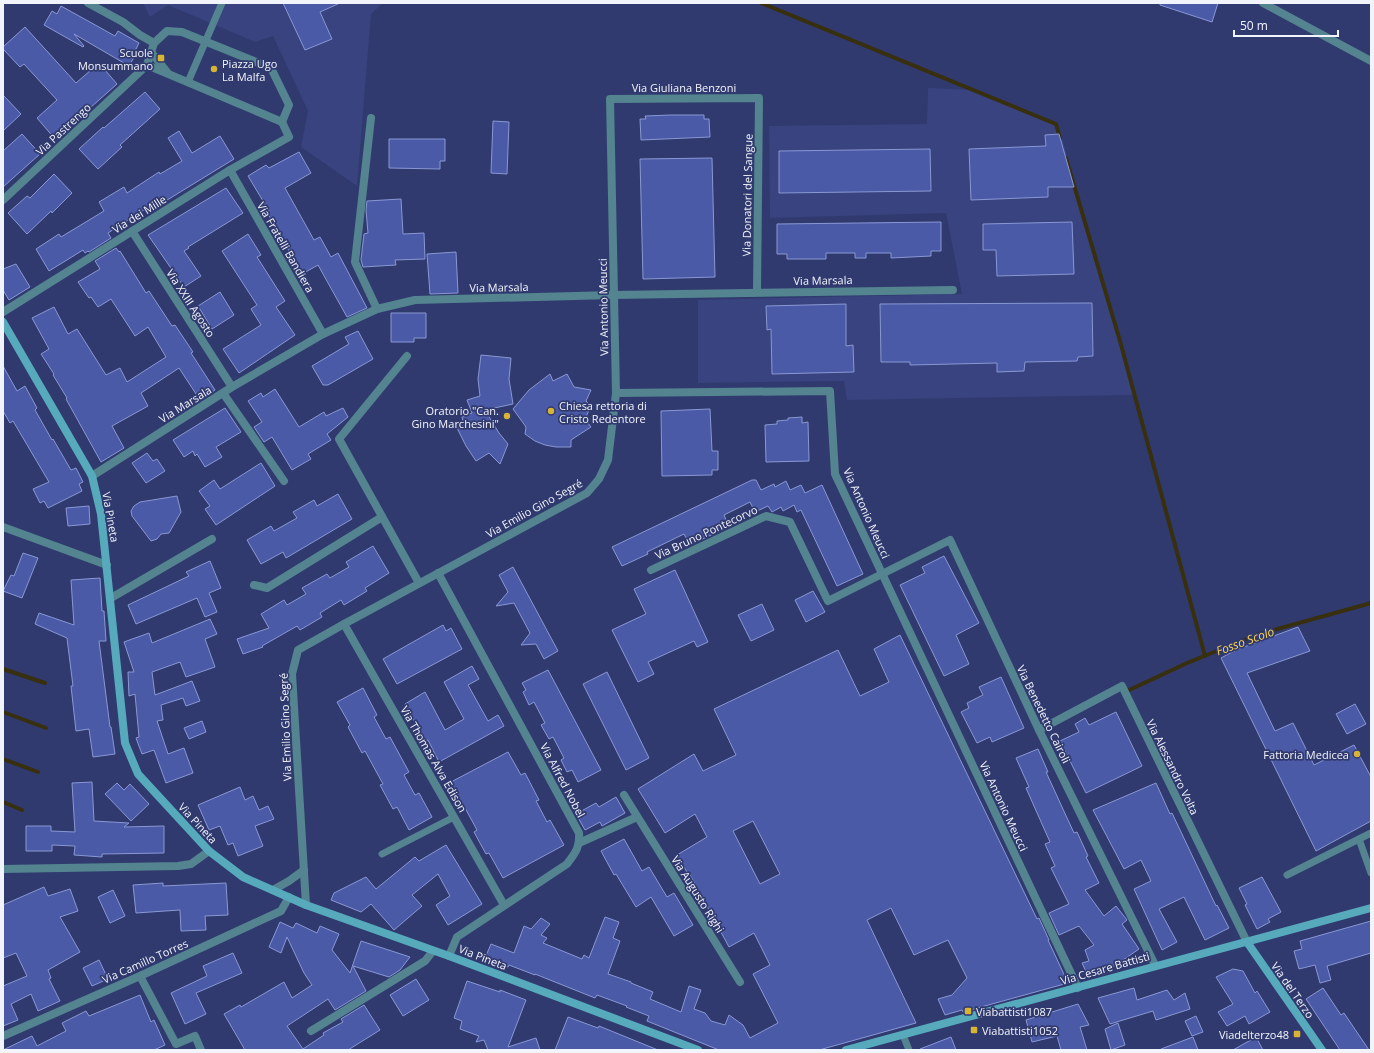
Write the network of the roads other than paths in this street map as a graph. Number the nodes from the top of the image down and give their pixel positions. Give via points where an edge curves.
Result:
1 (88, 3) edge
2 (222, 3) edge
3 (1263, 3) edge
4 (206, 41) junction
5 (154, 43) junction
6 (151, 52) junction
7 (1371, 61) edge
8 (147, 65) junction
9 (169, 74) junction
10 (188, 82) junction
11 (759, 98) joint
12 (610, 99) joint
13 (371, 118) dead end
14 (282, 122) junction
15 (230, 170) junction
16 (3, 200) edge
17 (132, 231) junction
18 (953, 290) dead end
19 (757, 292) junction
20 (613, 295) junction
21 (377, 309) junction
22 (3, 312) edge
23 (3, 322) edge
24 (323, 334) junction
25 (407, 356) dead end
26 (232, 387) junction
27 (223, 393) junction
28 (616, 393) junction
29 (92, 476) junction
30 (284, 481) dead end
31 (382, 517) junction
32 (3, 527) edge
33 (212, 539) dead end
34 (107, 565) junction
35 (651, 570) dead end
36 (438, 574) junction
37 (882, 574) junction
38 (420, 583) junction
39 (254, 585) dead end
40 (111, 598) junction
41 (344, 624) junction
42 (1039, 730) junction
43 (624, 795) dead end
44 (454, 817) junction
45 (637, 817) junction
46 (1371, 833) edge
47 (1359, 839) junction
48 (579, 843) junction
49 (209, 851) junction
50 (382, 854) dead end
51 (3, 869) edge
52 (304, 870) junction
53 (1371, 873) edge
54 (1287, 875) dead end
55 (273, 890) junction
56 (289, 898) junction
57 (306, 905) junction
58 (504, 905) junction
59 (1371, 908) edge
60 (1246, 942) junction
61 (433, 951) junction
62 (449, 956) junction
63 (1155, 966) junction
64 (140, 976) junction
65 (740, 982) dead end
66 (1078, 988) junction
67 (311, 1031) dead end
68 (903, 1035) junction
69 (3, 1036) edge
70 (201, 1050) edge
71 (698, 1050) edge
72 (846, 1050) edge
73 (909, 1050) edge
74 (1322, 1050) edge

1 - 5 street
2 - 4 lane
3 - 7 street
4 - 5 street via 182,32 167,31
4 - 10 lane
4 - 14 street via 271,68 290,105
5 - 6 street
6 - 8 street
6 - 9 street
8 - 9 street
8 - 16 street, Via Pastrengo
9 - 10 street
10 - 14 street
11 - 12 street, Via Giuliana Benzoni
11 - 19 street, Via Donatori del Sangue
12 - 20 street, Via Antonio Meucci
13 - 21 street via 355,262
14 - 15 street, Via dei Mille via 288,137
15 - 17 street, Via dei Mille
15 - 24 street, Via Fratelli Bandiera
17 - 22 street, Via dei Mille
17 - 26 street, Via XXIII Agosto
18 - 19 street, Via Marsala
19 - 20 street, Via Marsala
20 - 21 street, Via Marsala via 415,300
20 - 28 street, Via Antonio Meucci
21 - 24 street, Via Marsala
23 - 29 street, Via Pineta
24 - 26 street, Via Marsala
25 - 31 street via 339,439
26 - 27 street, Via Marsala
27 - 29 street, Via Marsala
27 - 30 street
28 - 36 street, Via Emilio Gino Segré via 608,460 599,480 587,493
28 - 37 street, Via Antonio Meucci via 830,391 835,474
29 - 34 street, Via Pineta via 101,514
31 - 38 street
31 - 39 street via 267,588
32 - 34 street
33 - 40 street
34 - 40 street, Via Pineta
35 - 37 street, Via Bruno Pontecorvo via 766,516 790,522 828,601
36 - 38 street, Via Emilio Gino Segré
36 - 48 street, Via Alfred Nobel via 579,833
37 - 42 street, Via Benedetto Cairoli via 950,540
37 - 66 street, Via Antonio Meucci
38 - 41 street, Via Emilio Gino Segré
40 - 49 street, Via Pineta via 125,743 138,774
41 - 44 street, Via Thomas Alva Edison
41 - 52 street, Via Emilio Gino Segré via 298,650 292,674
42 - 60 street, Via Alessandro Volta via 1122,686
42 - 63 street, Via Benedetto Cairoli
43 - 45 street, Via Augusto Righi
44 - 50 lane
44 - 58 street, Via Thomas Alva Edison
45 - 48 street
45 - 65 street, Via Augusto Righi
46 - 47 lane
47 - 53 lane
47 - 54 lane
48 - 58 street via 567,864
49 - 51 street via 191,864 178,866
49 - 55 street, Via Pineta via 243,878
52 - 55 street
52 - 57 street, Via Emilio Gino Segré
55 - 56 street, Via Pineta
56 - 57 street, Via Pineta
56 - 64 street, Via Camillo Torres via 281,911
57 - 61 street, Via Pineta
58 - 62 street via 457,937
59 - 60 street, Via Cesare Battisti
60 - 63 street, Via Cesare Battisti
60 - 74 street, Via del Terzo
61 - 62 street, Via Pineta
61 - 67 street via 425,961
62 - 71 street, Via Pineta
63 - 66 street, Via Cesare Battisti
64 - 69 street, Via Camillo Torres
64 - 70 street via 176,1044 195,1036
66 - 68 street, Via Cesare Battisti
68 - 72 street, Via Cesare Battisti
68 - 73 lane

